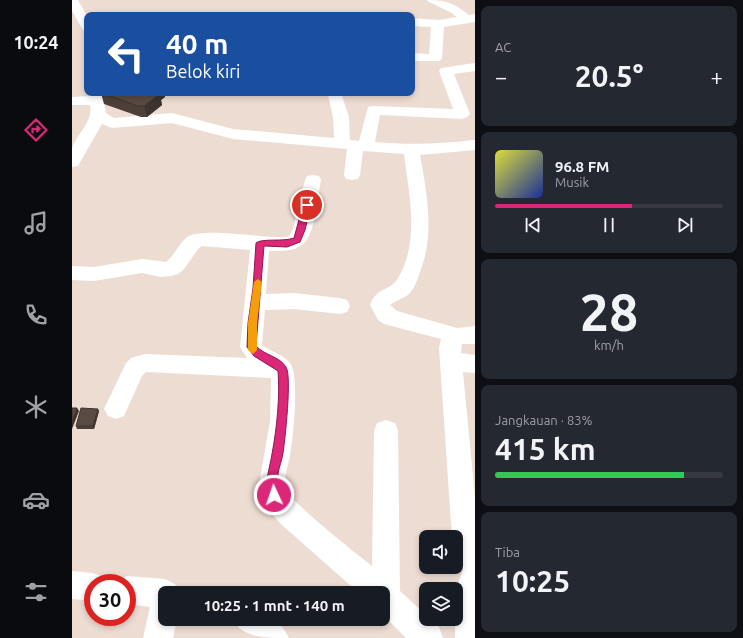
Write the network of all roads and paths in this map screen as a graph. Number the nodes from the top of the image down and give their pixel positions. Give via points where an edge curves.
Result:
1 (72, 0) edge
2 (433, 0) edge
3 (470, 18) edge
4 (84, 22) edge
5 (415, 22) edge
6 (438, 24) junction
7 (72, 26) edge
8 (84, 26) edge
9 (415, 56) edge
10 (475, 67) edge
11 (335, 96) edge
12 (72, 101) edge
13 (97, 102) edge
14 (355, 144) junction
15 (475, 145) edge
16 (411, 150) junction
17 (72, 162) edge
18 (352, 175) dead end
19 (313, 180) dead end
20 (260, 243) junction
21 (72, 273) edge
22 (256, 301) junction
23 (340, 306) dead end
24 (475, 336) edge
25 (460, 354) edge
26 (282, 369) junction
27 (116, 409) dead end
28 (386, 431) dead end
29 (467, 477) edge
30 (475, 564) edge
31 (475, 575) edge
32 (373, 586) edge
33 (383, 586) edge
34 (136, 591) edge
35 (158, 593) edge
36 (390, 602) edge
37 (160, 626) edge
38 (158, 638) edge
39 (428, 638) edge
40 (470, 638) edge

1 - 4 street
2 - 3 street
3 - 6 street
5 - 6 street
6 - 9 street via 435,58
7 - 8 street
10 - 14 street via 446,71 462,114 373,110
11 - 14 street via 341,117
12 - 13 street
13 - 14 street via 103,119 112,123 172,118 233,134
13 - 17 street via 95,125
14 - 16 street
14 - 18 street
15 - 16 street
16 - 25 street via 420,209 418,246 409,277 401,288 384,298 380,305 384,314 391,318 449,334
19 - 20 street via 297,240 287,244
20 - 21 street via 199,239 192,243 171,269 138,266 94,274
20 - 22 street
22 - 23 street via 294,301
22 - 26 street via 252,323 252,350
24 - 25 street via 458,336
25 - 29 street
26 - 27 street via 145,363 134,370
26 - 32 street via 284,386 278,454 273,473 274,495 291,516
28 - 33 street
29 - 30 street via 467,546
31 - 40 street via 468,597
34 - 35 street
36 - 39 street
37 - 38 street

